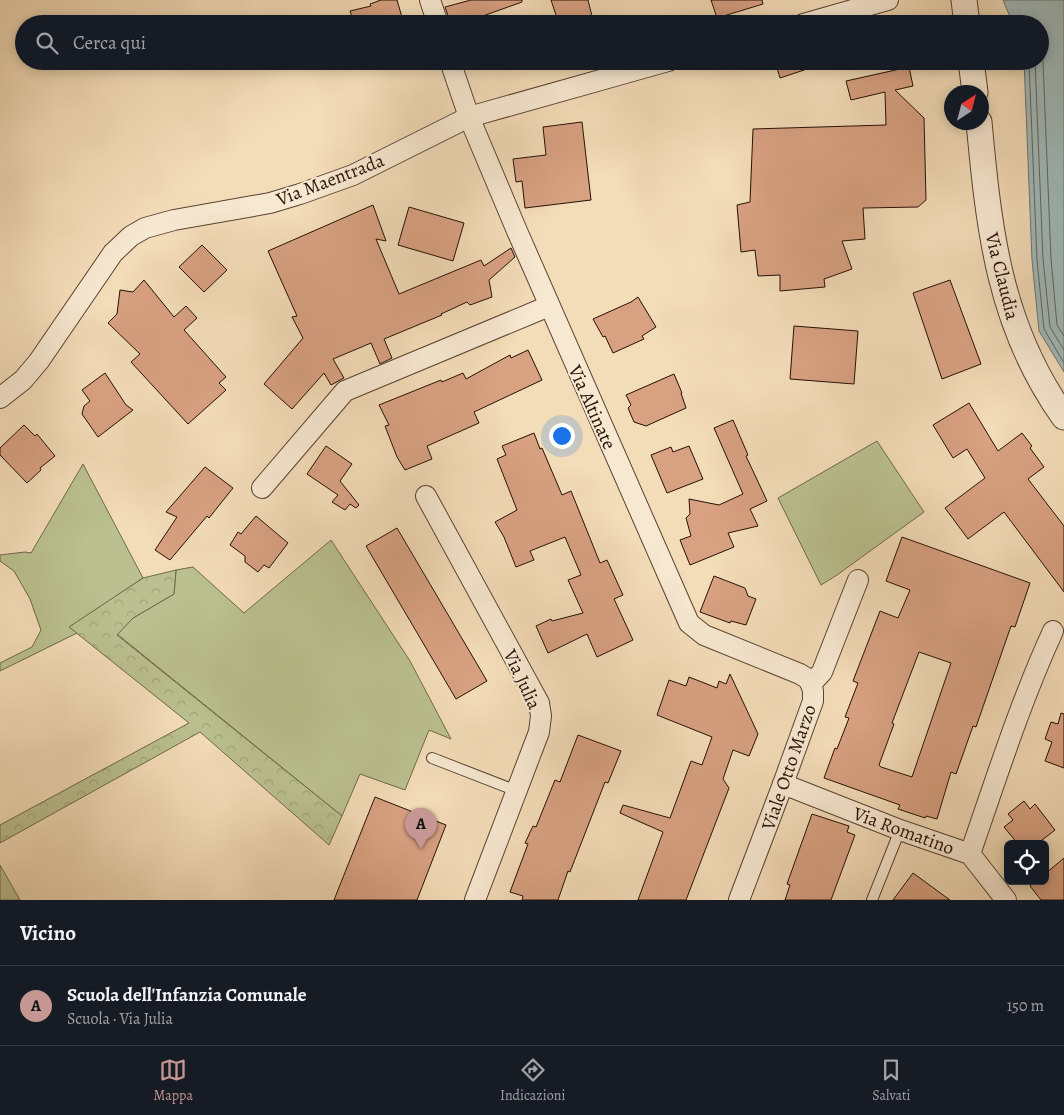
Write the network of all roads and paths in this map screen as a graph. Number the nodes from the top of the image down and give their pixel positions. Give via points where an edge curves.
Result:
1 (430, 0) edge
2 (888, 0) edge
3 (964, 0) edge
4 (435, 15) edge
5 (834, 15) edge
6 (966, 15) edge
7 (453, 70) edge
8 (636, 70) edge
9 (972, 70) edge
10 (974, 85) edge
11 (468, 117) junction
12 (979, 130) edge
13 (550, 306) junction
14 (0, 398) edge
15 (1064, 417) edge
16 (262, 488) dead end
17 (426, 496) dead end
18 (858, 580) dead end
19 (1053, 631) dead end
20 (811, 684) junction
21 (432, 758) dead end
22 (784, 784) junction
23 (517, 791) junction
24 (900, 830) junction
25 (970, 854) junction
26 (475, 900) edge
27 (739, 900) edge
28 (872, 900) edge
29 (1006, 900) edge

1 - 4 street
2 - 5 street
3 - 6 street
7 - 11 street, Via Altinate
8 - 11 street, Via Maentrada
9 - 10 street
11 - 13 street, Via Altinate
11 - 14 street, Via Maentrada via 353,175 300,194 270,203 174,220 130,236 112,253 39,361 23,380
12 - 15 street, Via Claudia via 991,233 1011,314 1035,370
13 - 16 street via 345,391
13 - 20 street, Via Altinate via 689,623 704,635 808,678
17 - 23 street, Via Julia via 539,703 539,732
18 - 20 street, Viale Otto Marzo via 822,672
19 - 25 street via 998,771
20 - 22 street, Viale Otto Marzo via 812,701
21 - 23 lane
22 - 24 street, Via Romatino
22 - 27 street, Viale Otto Marzo
23 - 26 street, Via Julia
24 - 25 street, Via Romatino
24 - 28 lane
25 - 29 street, Via Romatino

